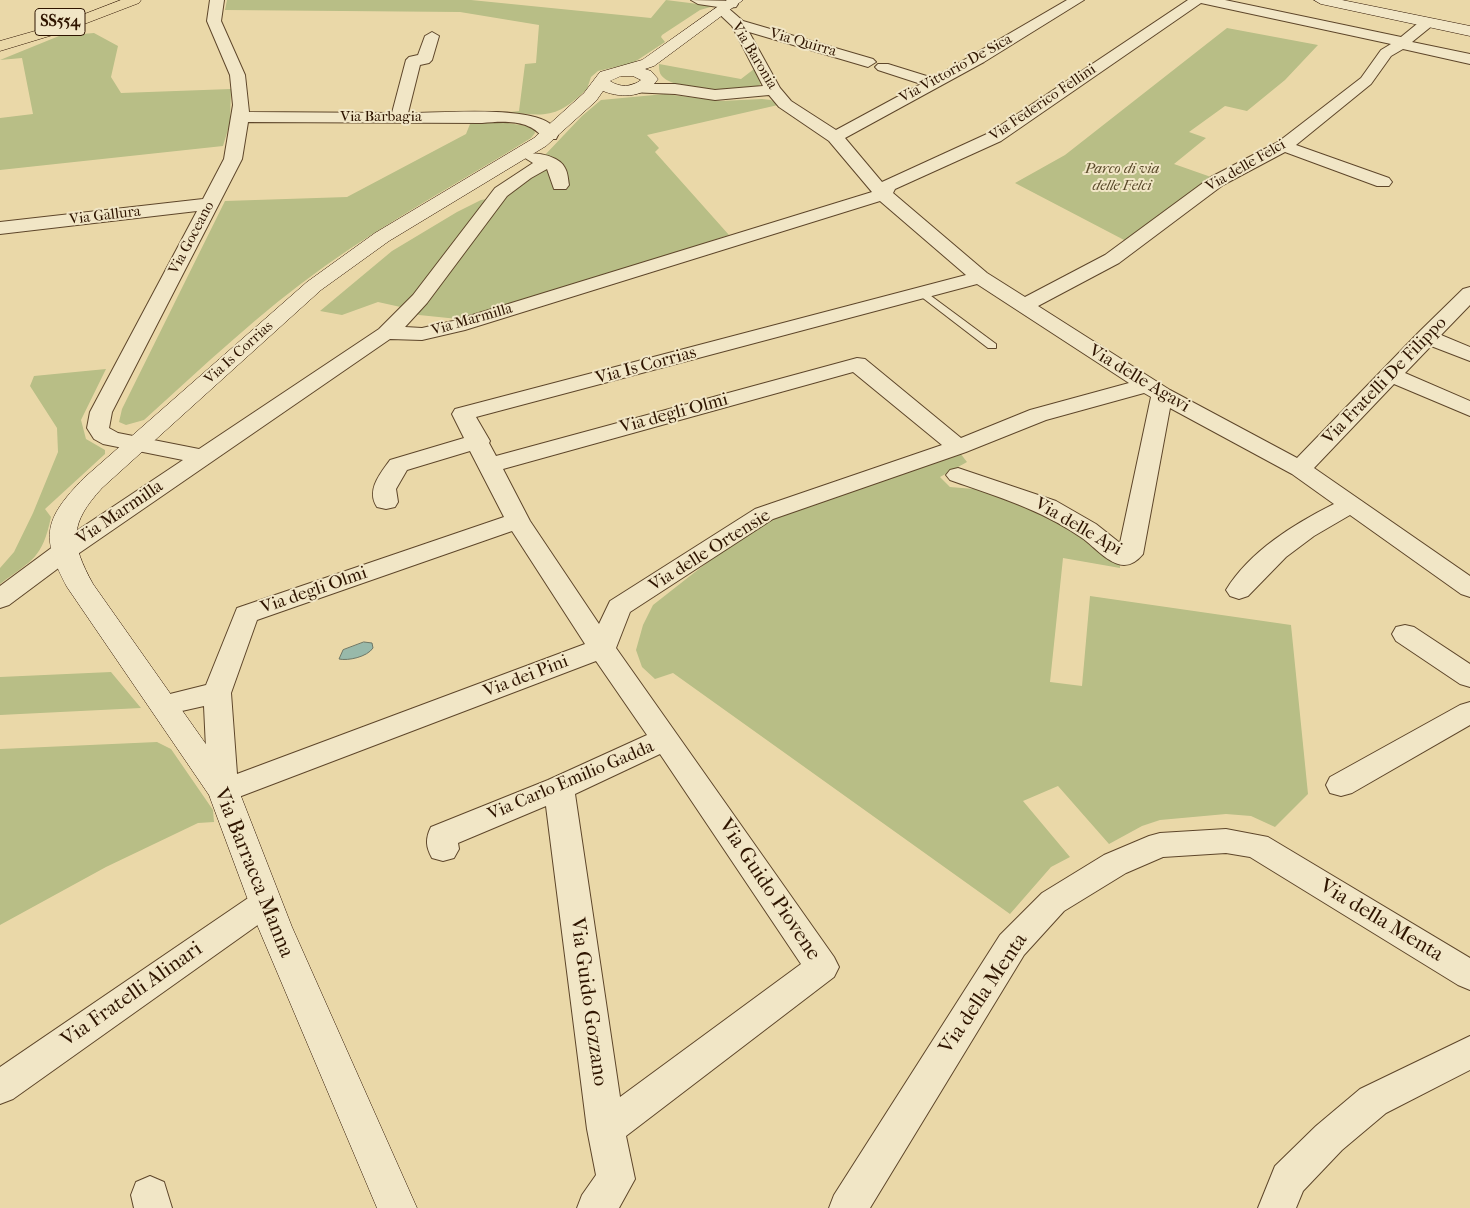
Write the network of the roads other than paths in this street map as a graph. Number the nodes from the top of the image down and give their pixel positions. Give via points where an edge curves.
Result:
1 (118, 0) edge
2 (134, 0) edge
3 (217, 0) edge
4 (698, 0) edge
5 (1077, 0) edge
6 (1197, 0) edge
7 (1205, 0) edge
8 (1321, 0) edge
9 (730, 5) edge
10 (1428, 22) junction
11 (738, 24) junction
12 (1470, 31) edge
13 (37, 36) junction
14 (432, 36) dead end
15 (0, 41) edge
16 (1402, 43) junction
17 (0, 46) edge
18 (0, 51) edge
19 (1470, 59) edge
20 (648, 72) junction
21 (601, 82) junction
22 (934, 83) junction
23 (627, 89) junction
24 (675, 89) junction
25 (773, 90) junction
26 (590, 97) junction
27 (571, 113) junction
28 (241, 116) junction
29 (398, 117) junction
30 (521, 119) junction
31 (550, 135) junction
32 (835, 137) junction
33 (1284, 146) junction
34 (521, 154) junction
35 (548, 162) junction
36 (1383, 182) dead end
37 (560, 184) dead end
38 (883, 194) junction
39 (210, 204) junction
40 (0, 228) edge
41 (738, 239) joint
42 (980, 277) junction
43 (922, 293) junction
44 (1470, 293) edge
45 (1022, 306) junction
46 (386, 333) junction
47 (1426, 336) junction
48 (992, 346) dead end
49 (1470, 355) edge
50 (1390, 375) junction
51 (1154, 390) junction
52 (1470, 409) edge
53 (479, 441) junction
54 (137, 443) junction
55 (958, 447) junction
56 (203, 457) junction
57 (490, 464) junction
58 (1300, 469) junction
59 (958, 475) dead end
60 (386, 502) dead end
61 (1352, 504) junction
62 (518, 520) junction
63 (65, 556) junction
64 (1470, 588) edge
65 (1239, 590) dead end
66 (0, 599) edge
67 (1405, 634) dead end
68 (603, 648) junction
69 (1470, 677) edge
70 (218, 693) junction
71 (164, 705) junction
72 (1470, 712) edge
73 (666, 739) junction
74 (1342, 785) dead end
75 (559, 788) junction
76 (223, 791) junction
77 (443, 849) dead end
78 (265, 903) junction
79 (1470, 974) edge
80 (1470, 1052) edge
81 (0, 1087) edge
82 (606, 1129) junction
83 (396, 1208) edge
84 (596, 1208) edge
85 (848, 1208) edge
86 (1277, 1208) edge

1 - 15 highway, SS554
2 - 13 highway, SS554
3 - 28 street, Via Goceano via 213,8 215,30 230,55 240,85
4 - 9 street
5 - 22 street, Via Vittorio De Sica
6 - 38 street, Via Federico Fellini via 995,137 889,186
7 - 16 street
8 - 10 street
9 - 11 street, Via Baronia
9 - 20 street
10 - 12 street
10 - 16 street, Via delle Felci
11 - 22 street, Via Quirra
11 - 25 street, Via Baronia
13 - 17 highway, SS554
13 - 18 highway
14 - 29 street via 424,60 414,60
16 - 19 street
16 - 33 street, Via delle Felci via 1386,53 1366,82
20 - 21 street via 624,71 606,75
20 - 23 street, Via Is Corrias via 647,85
20 - 24 street
21 - 23 street via 606,86
21 - 26 street, Via Is Corrias
22 - 32 street, Via Vittorio De Sica
23 - 24 street
23 - 26 street, Via Is Corrias
24 - 25 street via 715,95
25 - 32 street, Via Baronia via 792,111
26 - 27 street, Via Is Corrias
27 - 30 street
27 - 31 street, Via Is Corrias
28 - 29 street, Via Barbagia
28 - 39 street, Via Goceano via 233,159
29 - 30 street, Via Barbagia via 502,116
30 - 31 street via 537,123
31 - 34 street, Via Is Corrias
32 - 38 street, Via delle Agavi
33 - 36 street
33 - 45 street, Via delle Felci via 1217,182 1112,259
34 - 35 street
34 - 54 street, Via Is Corrias via 345,262
35 - 37 street via 557,169
35 - 46 street via 501,192 420,298
38 - 41 street, Via Federico Fellini
38 - 42 street, Via delle Agavi
39 - 40 street, Via Gallura
39 - 54 street, Via Goceano via 100,412 98,428 102,434 111,439
41 - 46 street, Via Marmilla via 458,326 422,334
42 - 43 street, Via Is Corrias
42 - 45 street, Via delle Agavi
43 - 48 lane
43 - 53 street, Via Is Corrias via 463,414
44 - 47 street, Via Fratelli De Filippo
45 - 51 street, Via delle Agavi
46 - 56 street, Via Marmilla
47 - 49 street
47 - 50 street, Via Fratelli De Filippo
50 - 52 street
50 - 58 street, Via Fratelli De Filippo
51 - 55 street, Via delle Ortensie via 1038,415
51 - 58 street, Via delle Agavi
51 - 59 street, Via delle Api via 1130,554 1126,557 1047,506
53 - 57 street
53 - 60 street via 398,465 384,489
54 - 56 street
54 - 63 street, Via Is Corrias via 70,509 63,520
55 - 57 street, Via degli Olmi via 857,364
55 - 68 street, Via delle Ortensie via 764,514 619,607
56 - 63 street, Via Marmilla
57 - 62 street
58 - 61 street, Via delle Agavi
61 - 64 street, Via delle Agavi
61 - 65 street via 1290,540 1255,570
62 - 68 street
62 - 70 street, Via degli Olmi via 246,614
63 - 66 street, Via Marmilla
63 - 71 street, Via Barracca Manna via 81,587
67 - 69 street
68 - 73 street, Via Carlo Emilio Gadda
68 - 76 street, Via dei Pini
70 - 71 street
70 - 76 street, Via degli Olmi
71 - 76 street, Via Barracca Manna
72 - 74 street
73 - 75 street, Via Carlo Emilio Gadda
73 - 82 street, Via Guido Piovene via 822,967
75 - 77 street, Via Carlo Emilio Gadda via 442,836
75 - 82 street, Via Guido Gozzano
76 - 78 street, Via Barracca Manna
78 - 81 street, Via Fratelli Alinari
78 - 83 street, Via Barracca Manna
79 - 85 street, Via della Menta via 1257,846 1226,841 1160,845 1115,864 1069,891 1053,902 1012,945
80 - 86 street via 1373,1101 1288,1179
82 - 84 street, Via Guido Gozzano via 616,1179

